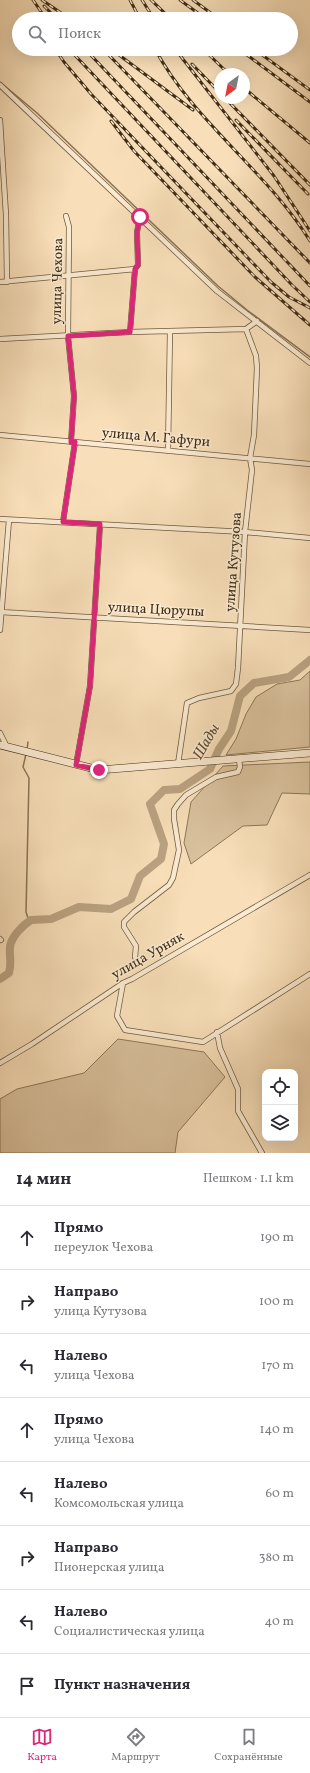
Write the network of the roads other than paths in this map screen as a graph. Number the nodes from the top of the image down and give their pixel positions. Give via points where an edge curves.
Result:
1 (0, 85) edge
2 (0, 120) edge
3 (1, 167) edge
4 (66, 216) dead end
5 (140, 217) junction
6 (135, 269) junction
7 (68, 277) junction
8 (0, 282) edge
9 (7, 282) junction
10 (257, 321) junction
11 (246, 329) junction
12 (130, 332) junction
13 (170, 332) junction
14 (68, 336) junction
15 (0, 339) edge
16 (310, 363) edge
17 (0, 435) edge
18 (73, 442) junction
19 (168, 451) junction
20 (250, 458) junction
21 (310, 464) edge
22 (0, 519) edge
23 (10, 520) junction
24 (63, 522) junction
25 (100, 524) junction
26 (245, 532) junction
27 (310, 538) edge
28 (1, 612) edge
29 (93, 617) junction
30 (241, 626) junction
31 (0, 630) edge
32 (310, 630) edge
33 (0, 733) edge
34 (4, 746) edge
35 (310, 753) edge
36 (239, 759) junction
37 (178, 764) junction
38 (76, 765) junction
39 (310, 875) edge
40 (135, 957) dead end
41 (310, 974) edge
42 (123, 983) junction
43 (217, 1032) junction
44 (0, 1063) edge
45 (262, 1153) edge

1 - 5 street
2 - 3 street
3 - 9 street via 6,215
4 - 7 street, улица Чехова via 69,227
5 - 6 street via 137,232 138,265
5 - 10 street via 217,291
6 - 7 street
6 - 12 street
7 - 9 street
7 - 14 street, улица Чехова
8 - 9 street
10 - 11 street
10 - 16 street
11 - 13 street
11 - 20 street, улица Кутузова via 256,356 257,368 254,435
12 - 13 street
12 - 14 street
13 - 19 street
14 - 15 street
14 - 18 street, улица Чехова via 74,396
17 - 18 street, улица М. Гафури
18 - 19 street, улица М. Гафури
18 - 24 street, улица Чехова
19 - 20 street, улица М. Гафури
20 - 21 street, улица М. Гафури
20 - 26 street, улица Кутузова via 252,470
22 - 23 street
23 - 24 street
23 - 28 street
24 - 25 street
25 - 26 street
25 - 29 street
26 - 27 street
26 - 30 street, улица Кутузова
28 - 29 street, улица Цюрупы
28 - 31 street
29 - 30 street, улица Цюрупы
29 - 38 street via 90,686
30 - 32 street, улица Цюрупы
30 - 37 street, улица Кутузова via 236,684 231,691 187,703
33 - 34 street
34 - 38 street
35 - 36 street
36 - 37 street
36 - 40 street via 238,772 216,777 186,795 174,810 179,850 173,878 169,885 124,922 124,927 136,946
37 - 38 street via 99,770
39 - 42 street, улица Урняк
41 - 43 street
42 - 43 street via 117,1016 125,1030 203,1042
42 - 44 street, улица Урняк
43 - 45 street via 220,1048 238,1089 238,1111

